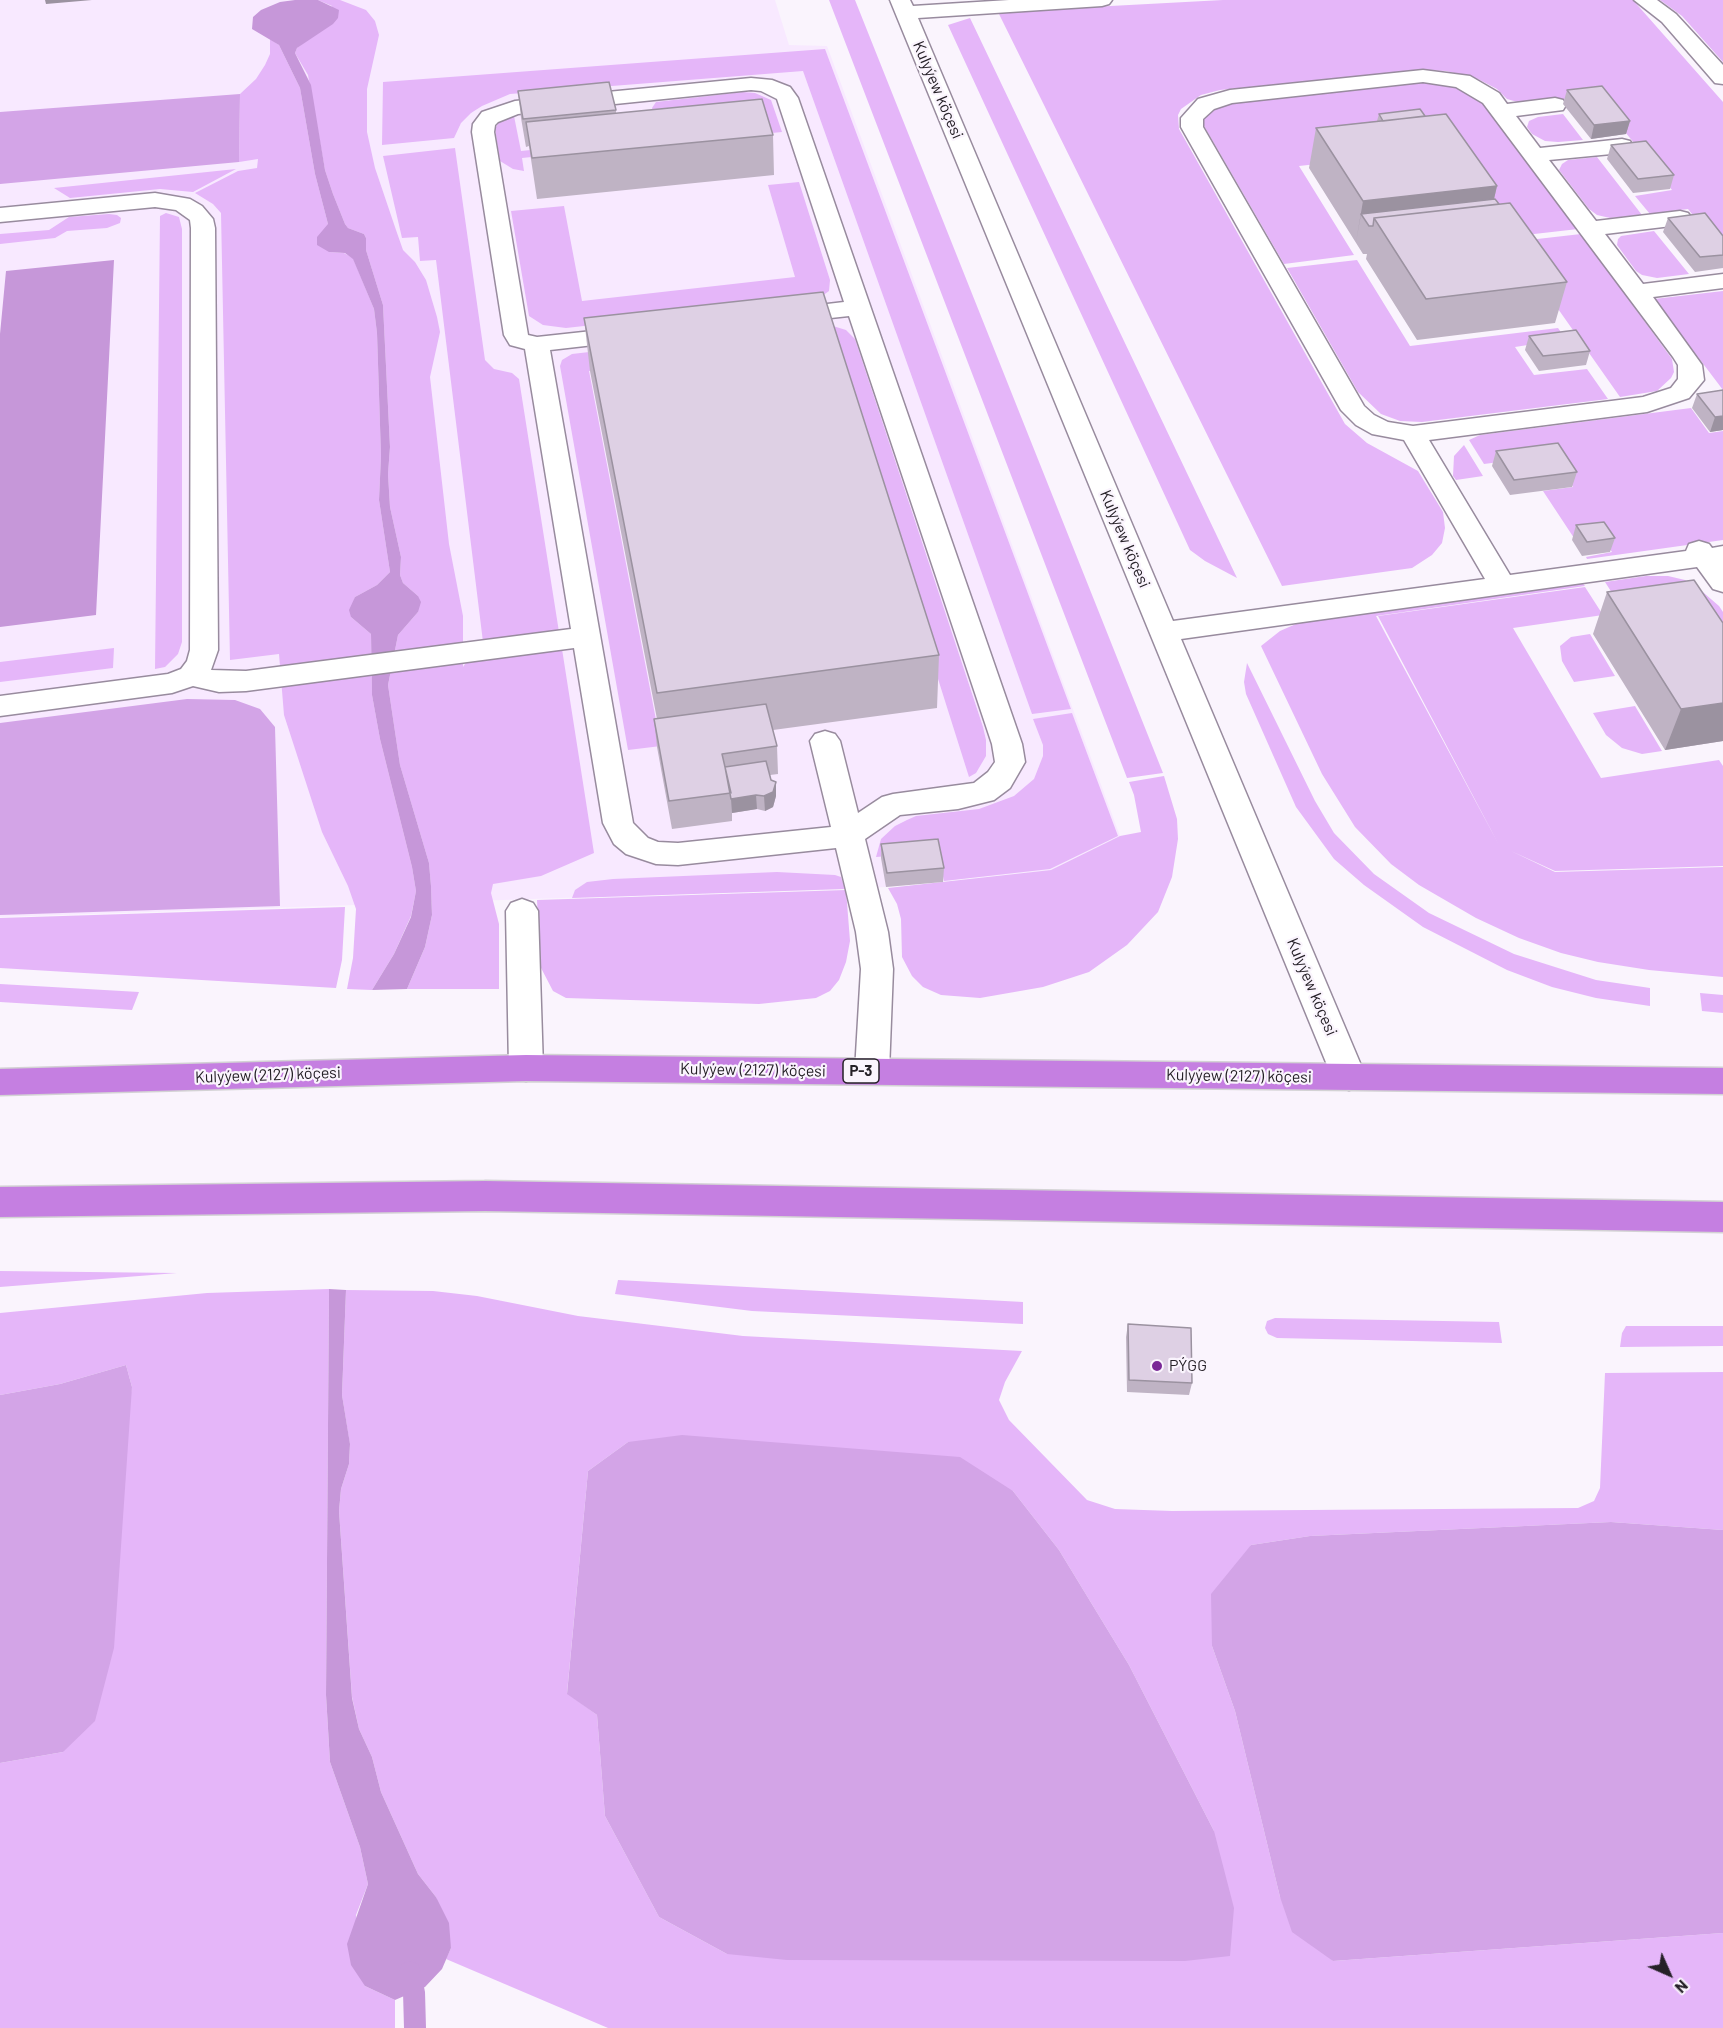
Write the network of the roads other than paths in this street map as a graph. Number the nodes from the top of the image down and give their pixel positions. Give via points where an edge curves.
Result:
1 (1102, 0) edge
2 (1644, 0) edge
3 (903, 7) edge
4 (1723, 78) edge
5 (1555, 105) dead end
6 (1501, 111) junction
7 (1622, 146) edge
8 (1534, 155) junction
9 (0, 215) edge
10 (1680, 218) edge
11 (1590, 229) junction
12 (1723, 281) edge
13 (1637, 292) junction
14 (857, 308) junction
15 (762, 319) edge
16 (655, 331) edge
17 (537, 344) junction
18 (1413, 434) junction
19 (1709, 554) edge
20 (1723, 583) edge
21 (1502, 585) junction
22 (1164, 632) junction
23 (586, 637) junction
24 (191, 676) junction
25 (0, 706) edge
26 (825, 741) dead end
27 (848, 836) junction
28 (522, 911) dead end
29 (526, 1068) junction
30 (872, 1071) junction
31 (1349, 1077) junction
32 (1723, 1081) edge
33 (0, 1082) edge
34 (0, 1202) edge
35 (1723, 1217) edge

1 - 3 street
2 - 4 street via 1669,18
3 - 22 street, Kulyýew köçesi
5 - 6 street
6 - 8 street
6 - 18 street via 1485,93 1471,85 1423,76 1230,97 1206,104 1192,118 1192,127 1350,404 1365,420 1381,428
7 - 8 street
8 - 11 street
9 - 24 street via 155,200 182,204 201,219 204,650 201,663
10 - 11 street
11 - 13 street
12 - 13 street
13 - 18 street via 1690,365 1691,380 1680,393 1647,404
14 - 15 street
14 - 17 street via 783,92 751,84 514,108 490,117 483,132 514,331 519,340
14 - 27 street via 1010,762 999,780 983,792 893,805
16 - 17 street
17 - 23 street
18 - 21 street
19 - 20 street
19 - 21 street
21 - 22 street
22 - 31 street, Kulyýew köçesi
23 - 24 street via 246,681 219,682
23 - 27 street via 618,823 637,846 656,853 678,854
24 - 25 street via 172,683
26 - 27 street
27 - 30 street via 877,969
28 - 29 street
29 - 30 highway, Kulyýew (2127) köçesi / P-3
29 - 33 highway, Kulyýew (2127) köçesi / P-3
30 - 31 highway, Kulyýew (2127) köçesi / P-3
31 - 32 highway, Kulyýew (2127) köçesi / P-3
34 - 35 highway via 485,1196

